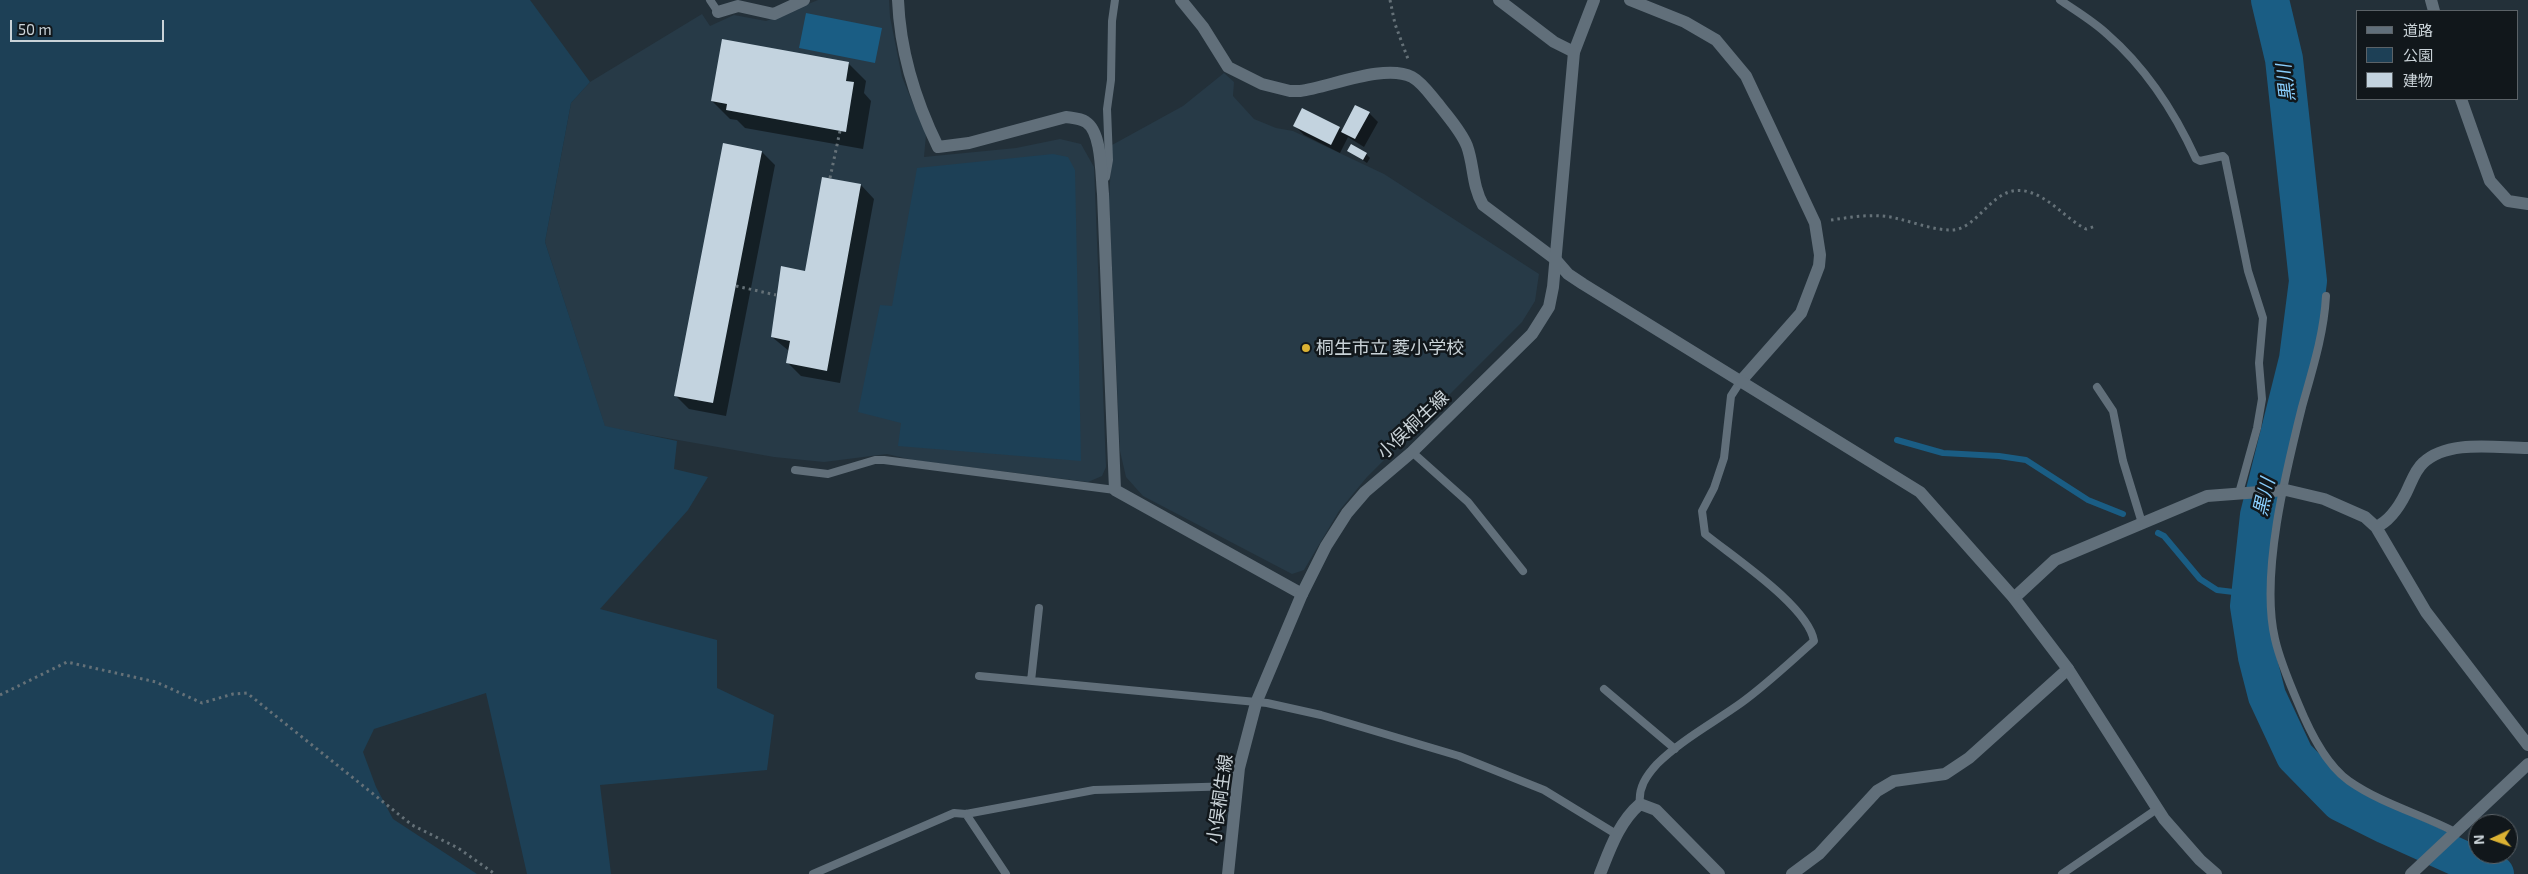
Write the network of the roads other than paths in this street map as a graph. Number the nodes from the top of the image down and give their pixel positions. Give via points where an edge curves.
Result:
1 (710, 0) edge
2 (804, 0) edge
3 (898, 0) edge
4 (1115, 0) edge
5 (1181, 0) edge
6 (1500, 0) edge
7 (1594, 0) edge
8 (1630, 0) edge
9 (2060, 0) edge
10 (718, 12) joint
11 (1574, 52) junction
12 (2461, 100) edge
13 (1103, 194) junction
14 (2528, 204) edge
15 (1555, 259) junction
16 (2326, 296) dead end
17 (1740, 382) junction
18 (2097, 387) dead end
19 (2528, 448) edge
20 (1412, 452) junction
21 (796, 470) dead end
22 (1115, 490) junction
23 (2281, 490) junction
24 (2241, 493) junction
25 (2142, 523) junction
26 (2376, 527) junction
27 (1523, 571) dead end
28 (1302, 594) junction
29 (2014, 598) junction
30 (1039, 608) dead end
31 (2068, 669) junction
32 (979, 676) dead end
33 (1031, 681) junction
34 (1604, 689) dead end
35 (1256, 703) junction
36 (2528, 745) edge
37 (1675, 748) junction
38 (2528, 764) edge
39 (1237, 786) junction
40 (1640, 804) junction
41 (2157, 809) junction
42 (966, 814) junction
43 (1616, 834) junction
44 (2452, 835) junction
45 (814, 874) edge
46 (1006, 874) edge
47 (1228, 874) edge
48 (1600, 874) edge
49 (1719, 874) edge
50 (1792, 874) edge
51 (2062, 874) edge
52 (2216, 874) edge
53 (2411, 874) edge

1 - 10 lane
2 - 10 street via 774,14 738,6
3 - 13 street via 907,64 938,147 1066,118 1080,119 1094,129
4 - 13 lane via 1107,109 1109,160
5 - 15 street via 1203,27 1228,67 1262,84 1300,91 1377,74 1409,76 1428,92 1467,146 1477,195 1483,205
6 - 11 street via 1554,42
7 - 11 street, 小俣桐生線
8 - 17 street via 1685,22 1716,40 1746,76 1815,223 1819,266 1801,313
9 - 24 lane via 2106,32 2134,62 2174,115 2196,159 2225,158 2248,272 2263,318 2259,363 2262,398
11 - 15 street, 小俣桐生線
12 - 14 street via 2490,182 2508,201
13 - 22 street
15 - 17 street via 1568,274 1583,284
15 - 20 street, 小俣桐生線 via 1548,307 1532,334
16 - 23 lane via 2324,323
17 - 29 street via 1920,492
17 - 37 lane via 1731,396 1724,458 1702,511 1706,534 1790,602 1814,641 1743,701
18 - 25 lane via 2113,411 2123,461
19 - 26 street via 2464,448 2436,454 2417,470 2392,515
20 - 27 lane via 1468,502
20 - 28 street, 小俣桐生線 via 1356,502 1326,546
21 - 22 lane via 828,474 884,460
22 - 28 street
23 - 24 street
23 - 26 street via 2324,500 2365,517
23 - 44 lane via 2270,606 2282,666 2304,716 2334,767 2349,781
24 - 25 street via 2207,496
25 - 29 street via 2054,560
26 - 36 street via 2426,612
28 - 35 street, 小俣桐生線
29 - 31 street
30 - 33 lane
31 - 41 street
31 - 50 street via 1969,758 1945,774 1894,781 1877,792 1819,854
32 - 33 lane
33 - 35 lane
34 - 37 lane
35 - 39 street, 小俣桐生線
35 - 43 lane via 1321,715 1459,756 1544,790
37 - 40 lane via 1656,765 1642,785
38 - 44 street
39 - 42 lane via 1094,790
39 - 47 street, 小俣桐生線
40 - 43 street
40 - 49 street via 1656,810
41 - 51 lane
41 - 52 street
42 - 45 lane via 954,813
42 - 46 lane
43 - 48 street
44 - 53 street

